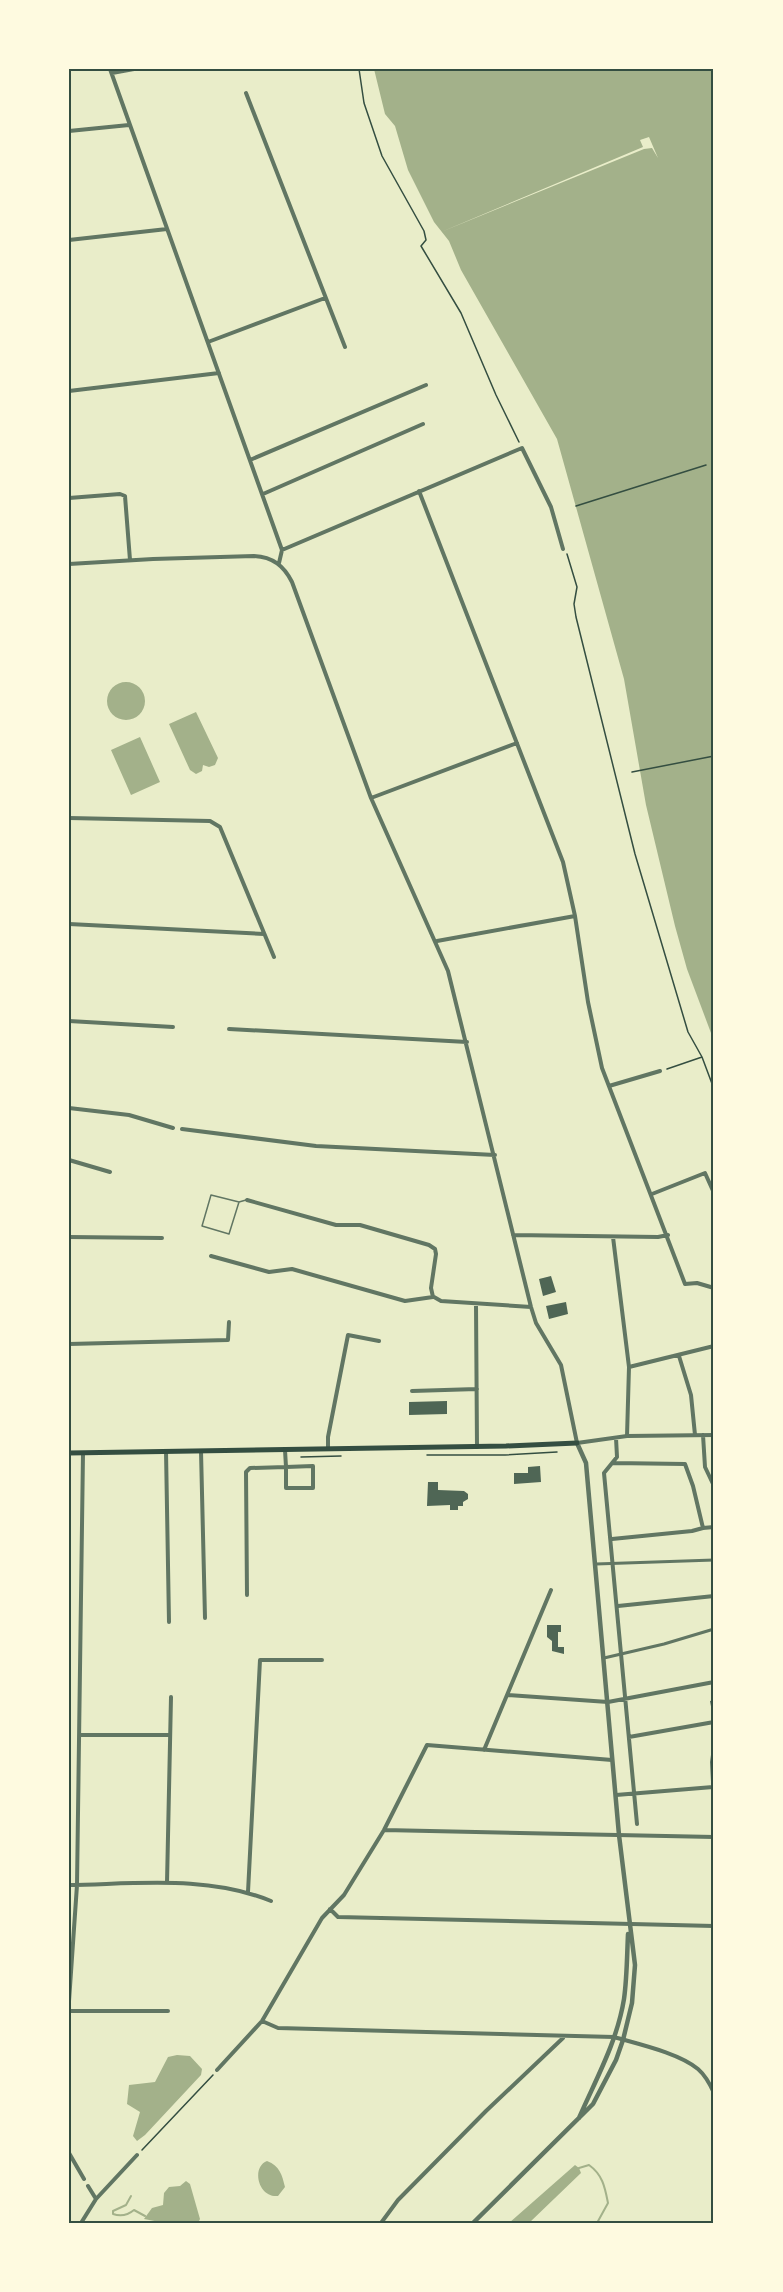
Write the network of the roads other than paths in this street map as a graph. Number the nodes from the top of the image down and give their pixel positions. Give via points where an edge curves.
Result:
1 (134, 69) edge
2 (111, 71) edge
3 (246, 93) dead end
4 (129, 125) junction
5 (69, 131) edge
6 (167, 229) junction
7 (69, 240) edge
8 (326, 298) junction
9 (208, 342) junction
10 (345, 347) dead end
11 (219, 373) junction
12 (69, 385) edge
13 (426, 385) dead end
14 (69, 391) edge
15 (423, 424) dead end
16 (250, 460) junction
17 (419, 491) junction
18 (263, 494) junction
19 (69, 498) edge
20 (563, 549) road end
21 (282, 550) junction
22 (130, 560) junction
23 (279, 563) junction
24 (69, 564) edge
25 (517, 743) junction
26 (371, 798) junction
27 (69, 818) edge
28 (575, 916) junction
29 (69, 924) edge
30 (264, 934) junction
31 (437, 941) junction
32 (274, 957) dead end
33 (69, 1021) edge
34 (173, 1027) dead end
35 (229, 1029) dead end
36 (467, 1042) junction
37 (660, 1071) road end
38 (609, 1086) junction
39 (69, 1108) edge
40 (173, 1128) dead end
41 (182, 1129) dead end
42 (495, 1155) junction
43 (69, 1160) edge
44 (110, 1172) dead end
45 (714, 1193) edge
46 (652, 1194) junction
47 (247, 1200) joint
48 (239, 1202) junction
49 (513, 1235) junction
50 (668, 1235) junction
51 (69, 1236) edge
52 (613, 1237) junction
53 (162, 1238) dead end
54 (211, 1256) dead end
55 (714, 1288) edge
56 (434, 1297) junction
57 (476, 1304) junction
58 (531, 1307) junction
59 (229, 1322) dead end
60 (379, 1341) dead end
61 (69, 1344) edge
62 (714, 1346) edge
63 (679, 1356) junction
64 (629, 1366) junction
65 (477, 1389) junction
66 (412, 1391) dead end
67 (695, 1435) junction
68 (703, 1435) junction
69 (714, 1435) edge
70 (627, 1436) junction
71 (616, 1438) junction
72 (577, 1443) junction
73 (477, 1447) junction
74 (328, 1449) junction
75 (285, 1450) junction
76 (166, 1451) junction
77 (201, 1451) junction
78 (69, 1453) edge
79 (83, 1453) junction
80 (613, 1463) junction
81 (286, 1467) junction
82 (714, 1486) edge
83 (714, 1527) edge
84 (703, 1528) junction
85 (612, 1539) junction
86 (714, 1560) edge
87 (614, 1563) junction
88 (596, 1564) junction
89 (551, 1590) dead end
90 (247, 1594) dead end
91 (714, 1596) edge
92 (618, 1606) junction
93 (205, 1618) dead end
94 (169, 1622) dead end
95 (714, 1629) edge
96 (622, 1654) junction
97 (604, 1658) junction
98 (322, 1660) dead end
99 (714, 1682) edge
100 (507, 1695) junction
101 (171, 1697) dead end
102 (625, 1699) junction
103 (608, 1702) junction
104 (714, 1722) edge
105 (80, 1735) junction
106 (169, 1735) junction
107 (629, 1737) junction
108 (714, 1748) edge
109 (483, 1750) junction
110 (612, 1760) junction
111 (713, 1787) edge
112 (634, 1794) junction
113 (616, 1795) junction
114 (714, 1802) edge
115 (637, 1824) dead end
116 (384, 1830) junction
117 (619, 1835) junction
118 (714, 1837) edge
119 (167, 1883) junction
120 (69, 1885) edge
121 (77, 1885) junction
122 (248, 1892) junction
123 (271, 1901) dead end
124 (330, 1909) junction
125 (629, 1925) junction
126 (714, 1926) edge
127 (69, 2001) edge
128 (69, 2011) edge
129 (168, 2012) dead end
130 (262, 2021) junction
131 (564, 2037) junction
132 (614, 2037) junction
133 (623, 2040) junction
134 (218, 2070) road end
135 (714, 2093) edge
136 (577, 2122) junction
137 (69, 2153) edge
138 (137, 2155) road end
139 (84, 2179) dead end
140 (88, 2186) dead end
141 (96, 2199) junction
142 (81, 2223) edge
143 (381, 2223) edge
144 (473, 2223) edge

1 - 2 street
2 - 4 street
3 - 8 street
4 - 5 street
4 - 6 street
6 - 7 street
6 - 9 street
8 - 9 street
8 - 10 street
9 - 11 street
11 - 14 street
11 - 16 street
12 - 14 street
13 - 16 street
15 - 18 street
16 - 18 street
17 - 20 street via 522,448 551,507
17 - 21 street
17 - 25 street
18 - 21 street
19 - 22 street via 125,496
21 - 23 street
22 - 23 street via 254,556
22 - 24 street
23 - 26 street via 292,582
25 - 26 street
25 - 28 street via 563,862
26 - 31 street
27 - 30 street via 216,823
28 - 31 street
28 - 38 street via 597,1046
29 - 30 street
30 - 32 street
31 - 36 street
33 - 34 street
35 - 36 street
36 - 42 street
37 - 38 street
38 - 46 street
39 - 40 street via 129,1115
41 - 42 street via 316,1146
42 - 49 street
43 - 44 street
45 - 46 street via 705,1173
46 - 50 street
47 - 48 lane
47 - 56 street via 429,1245 436,1254 431,1288
48 - 48 lane via 211,1195 202,1226 229,1234
49 - 52 street
49 - 58 street
50 - 52 street
50 - 55 street via 685,1284
51 - 53 street
52 - 64 street
54 - 56 street via 269,1272 292,1269 405,1301
56 - 57 street
57 - 58 street
57 - 65 street
58 - 72 street via 561,1365
59 - 61 street via 228,1340
60 - 74 street via 348,1335
62 - 63 street
63 - 64 street
63 - 67 street via 691,1395
64 - 70 street
65 - 66 street
65 - 73 street
67 - 68 street
67 - 70 street
68 - 69 street
68 - 82 street via 705,1467
70 - 71 street
71 - 72 street
71 - 80 street via 617,1456
72 - 73 main road
72 - 88 street via 586,1463
73 - 74 main road
74 - 75 main road
75 - 77 main road
75 - 81 street
76 - 77 main road
76 - 79 main road
76 - 94 street
77 - 93 street
78 - 79 main road
79 - 105 street
80 - 84 street via 685,1464
80 - 85 street via 604,1473
81 - 81 street via 286,1488 313,1488 313,1466
81 - 90 street via 250,1467 246,1472
83 - 84 street
84 - 85 street
85 - 87 street
86 - 87 street
87 - 88 street
87 - 92 street
88 - 97 street
89 - 100 street
91 - 92 street
92 - 96 street
95 - 96 street
96 - 97 street
96 - 102 street
97 - 103 street
98 - 122 street via 260,1660
99 - 102 street
100 - 103 street
100 - 109 street
101 - 106 street
102 - 103 street
102 - 107 street
103 - 110 street
104 - 107 street
105 - 106 street
105 - 121 street
106 - 119 street
107 - 112 street
108 - 111 street
109 - 110 street
109 - 116 street via 427,1745
110 - 113 street
111 - 112 street
111 - 114 street
112 - 113 street
112 - 115 street
113 - 117 street
116 - 117 street
116 - 124 street via 344,1895
117 - 118 street
117 - 125 street
119 - 121 street
119 - 122 street via 206,1884
120 - 121 street
121 - 127 street
122 - 123 street
124 - 125 street via 338,1917
124 - 130 street
125 - 126 street
125 - 132 street via 624,2000
125 - 133 street via 635,1965 632,2003
128 - 129 street
130 - 131 street via 278,2028
130 - 134 street
131 - 132 street
131 - 143 street via 398,2200
132 - 133 street
132 - 136 street
133 - 135 street via 697,2068
133 - 136 street via 593,2104
136 - 144 street
137 - 139 street
138 - 141 street
140 - 141 street
141 - 142 street

